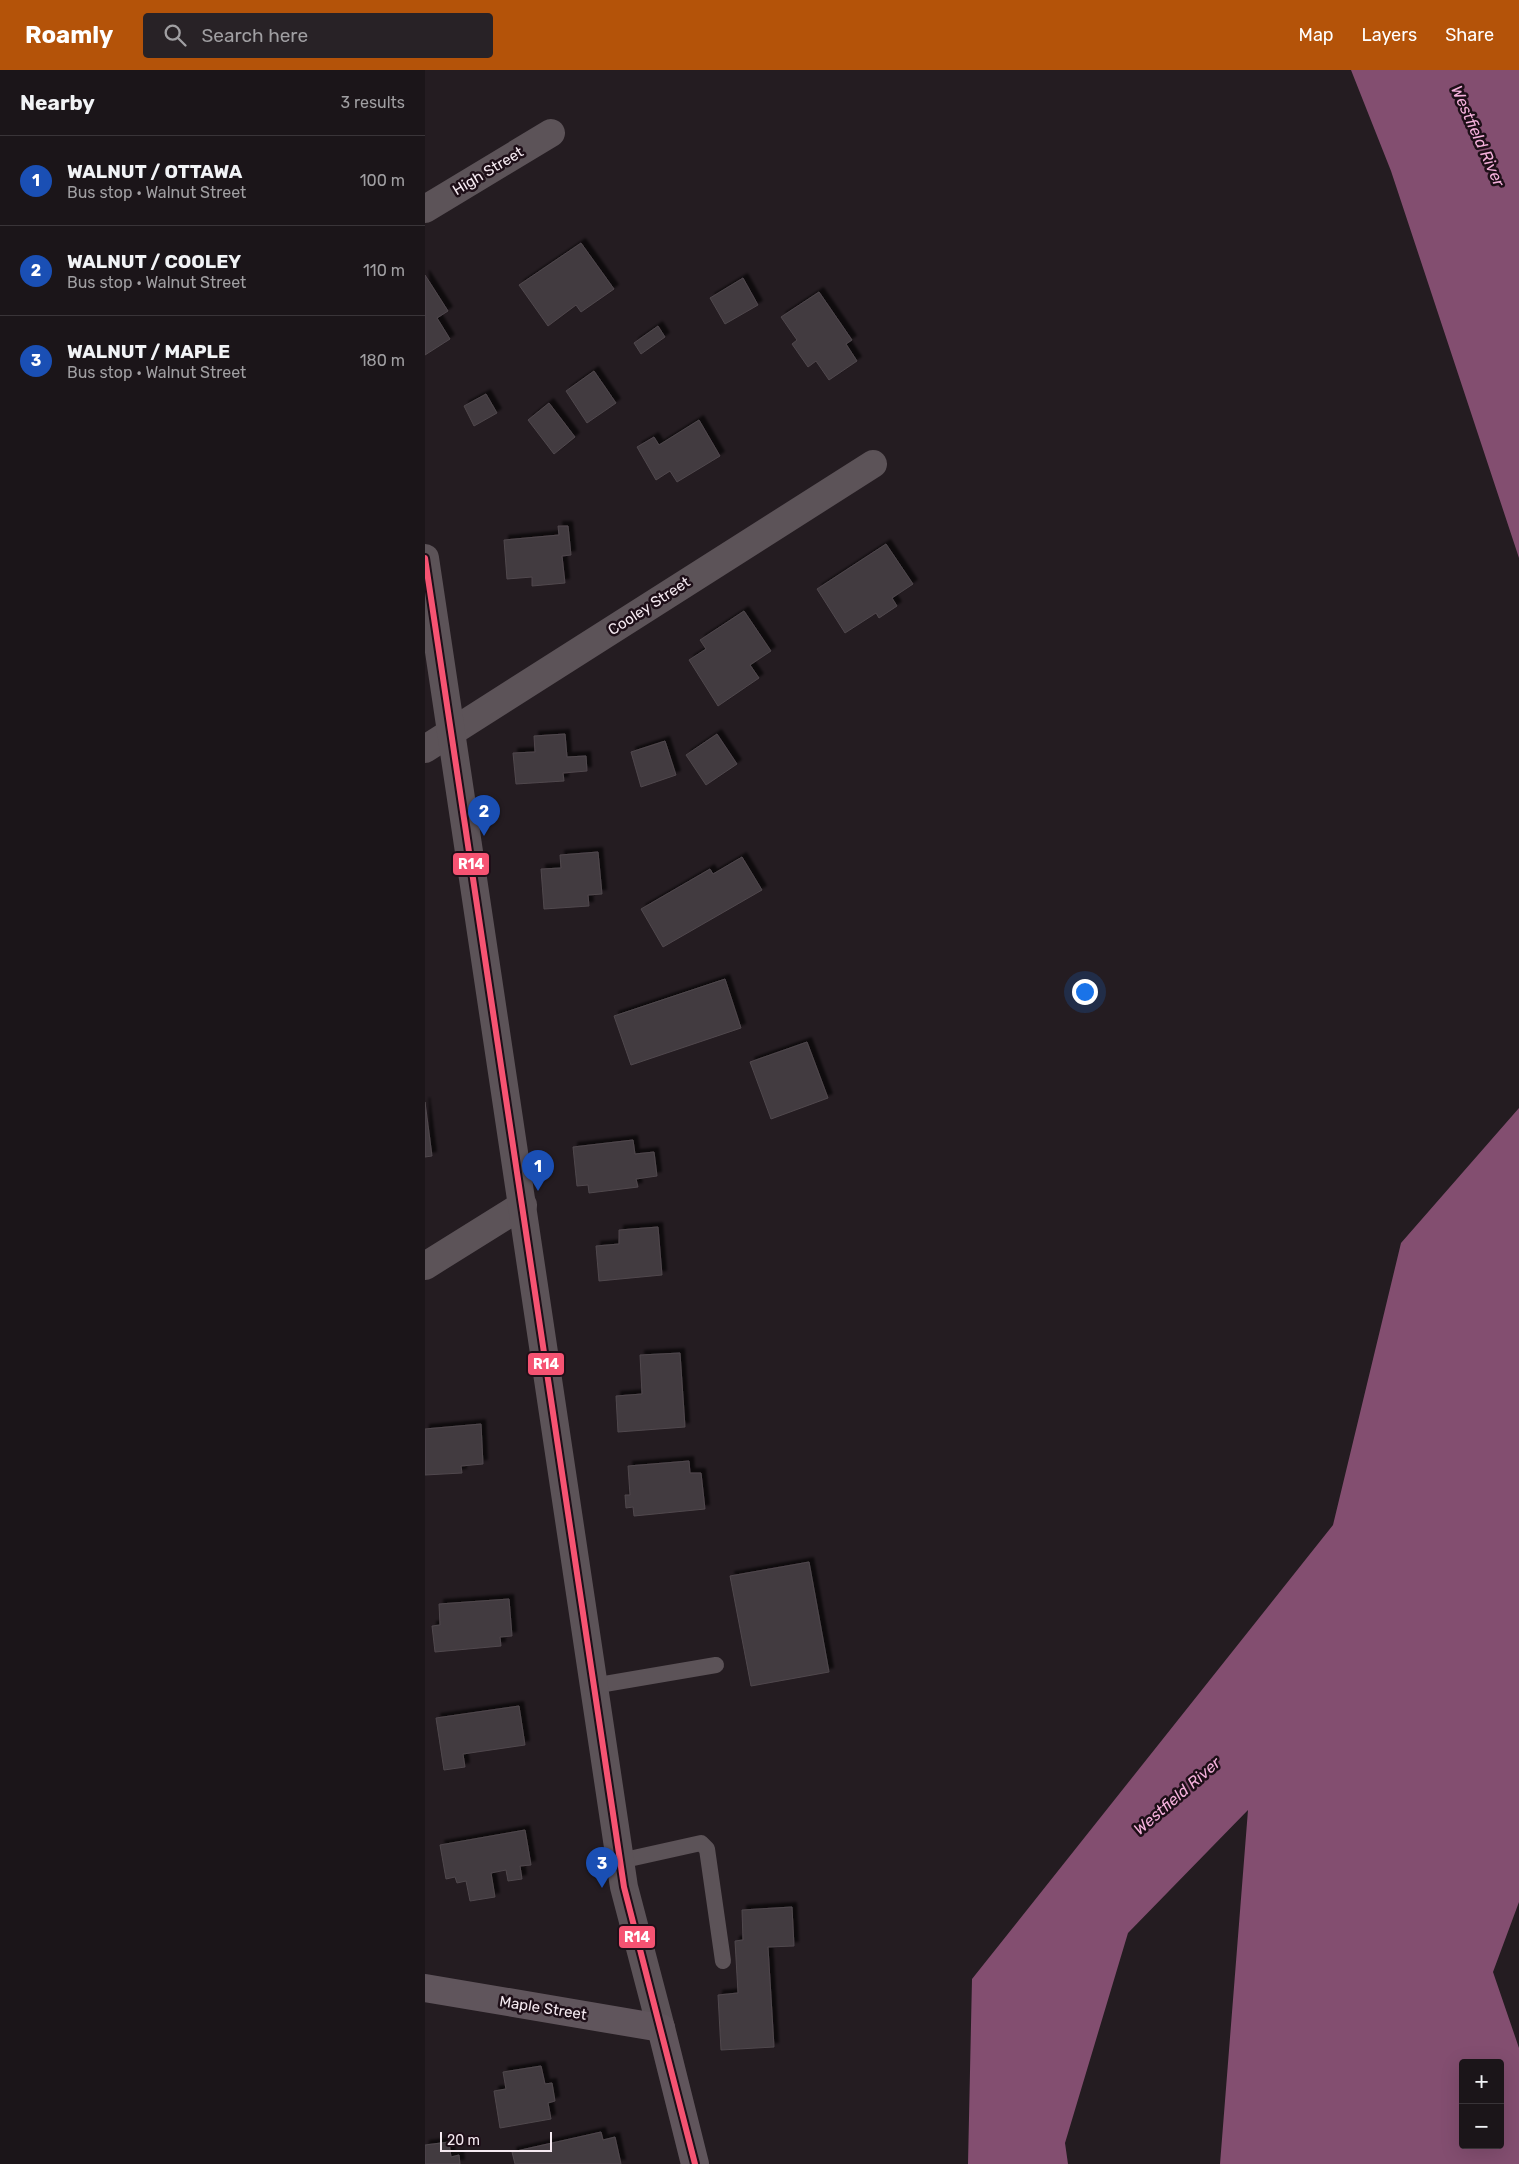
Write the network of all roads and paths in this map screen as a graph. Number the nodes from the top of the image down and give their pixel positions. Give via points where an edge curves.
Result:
1 (551, 133) dead end
2 (425, 209) edge
3 (873, 464) dead end
4 (425, 558) edge
5 (450, 733) junction
6 (425, 749) edge
7 (523, 1205) junction
8 (425, 1266) edge
9 (716, 1665) dead end
10 (593, 1686) junction
11 (620, 1861) junction
12 (723, 1961) dead end
13 (425, 1988) edge
14 (661, 2028) junction
15 (695, 2164) edge

1 - 2 street, High Street
3 - 5 street, Cooley Street
4 - 5 street
5 - 6 street, Cooley Street
5 - 7 street
7 - 8 street
7 - 10 street
9 - 10 lane
10 - 11 street
11 - 12 lane via 701,1842 707,1849
11 - 14 street
13 - 14 main road, Maple Street
14 - 15 main road

